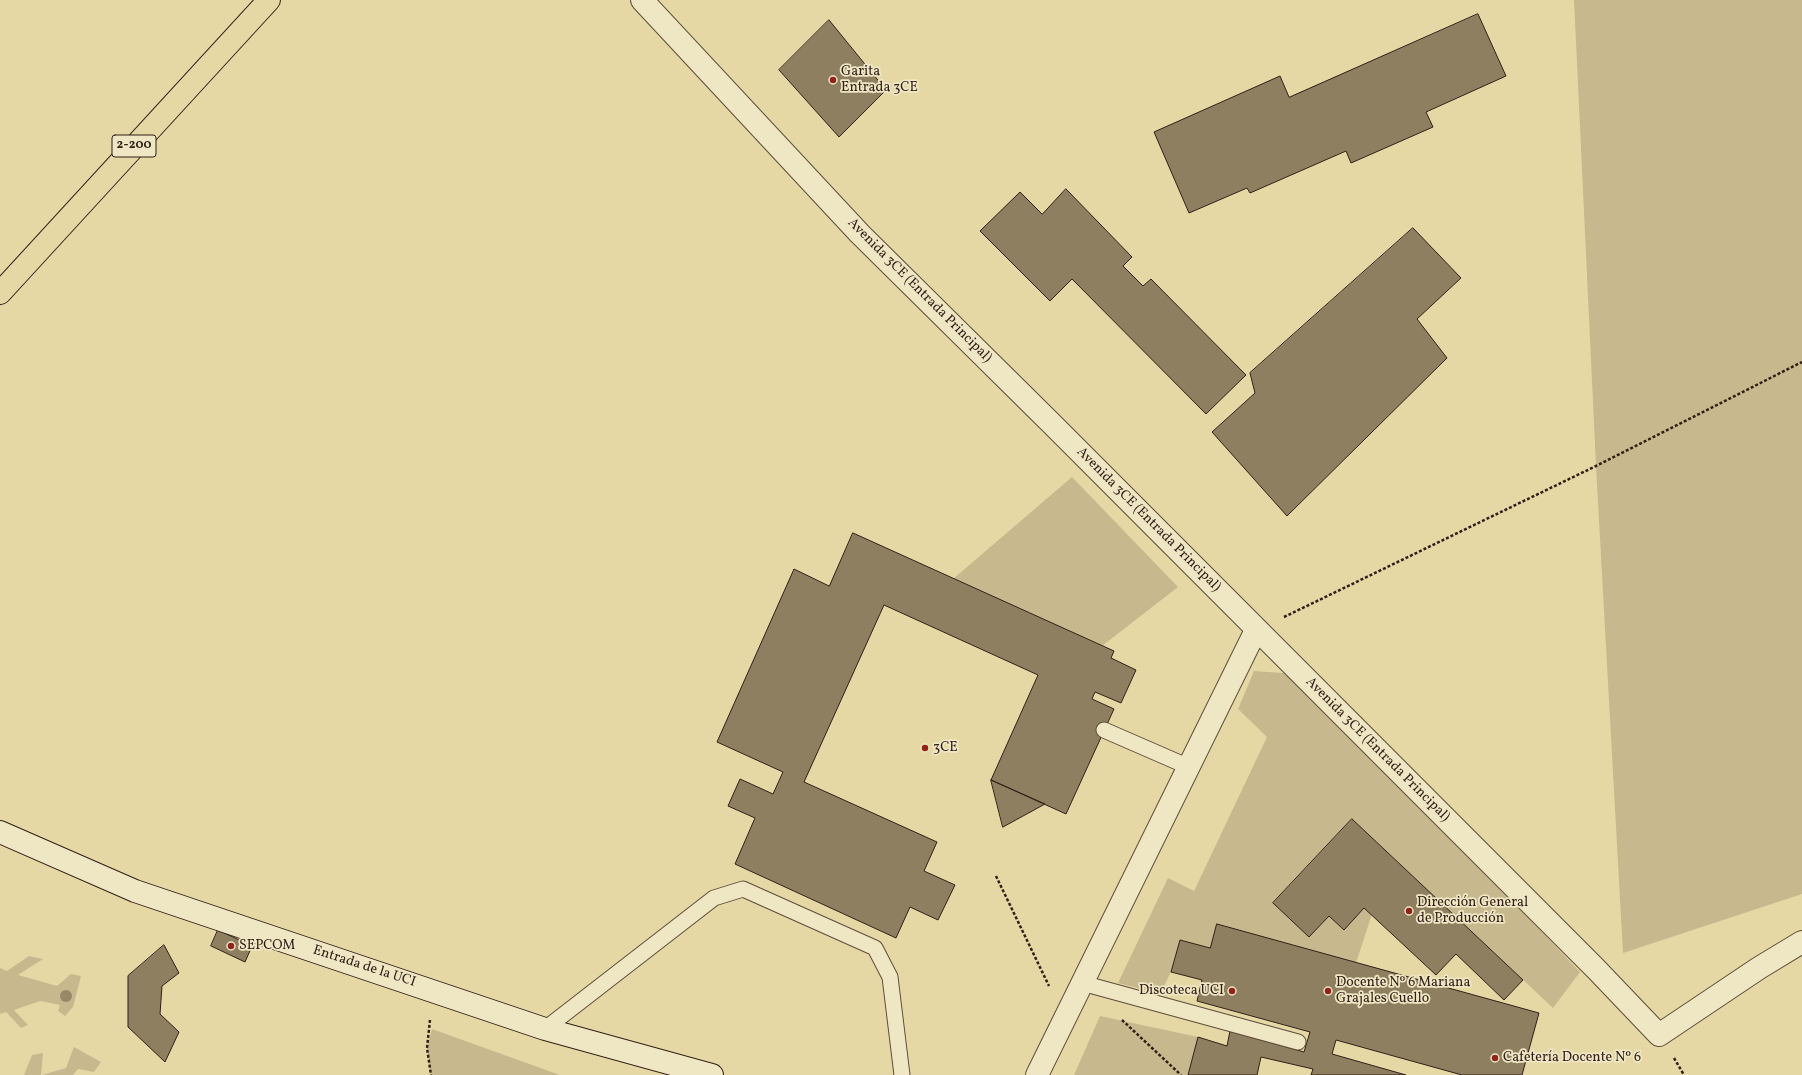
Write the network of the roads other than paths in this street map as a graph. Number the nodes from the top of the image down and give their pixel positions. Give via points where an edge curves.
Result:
1 (269, 0) edge
2 (642, 0) edge
3 (0, 293) edge
4 (1256, 630) junction
5 (1104, 730) dead end
6 (1189, 767) junction
7 (0, 832) edge
8 (1802, 942) edge
9 (1082, 983) junction
10 (545, 1029) junction
11 (1298, 1042) dead end
12 (712, 1075) edge
13 (902, 1075) edge
14 (1037, 1075) edge

1 - 3 highway, 2-200
2 - 4 street, Avenida 3CE (Entrada Principal) via 860,234
4 - 6 street
4 - 8 street, Avenida 3CE (Entrada Principal) via 1659,1035
5 - 6 lane
6 - 9 street
7 - 10 street, Entrada de la UCI via 135,891
9 - 11 lane
9 - 14 street
10 - 12 street, Entrada de la UCI
10 - 13 lane via 714,898 743,889 875,948 890,977

